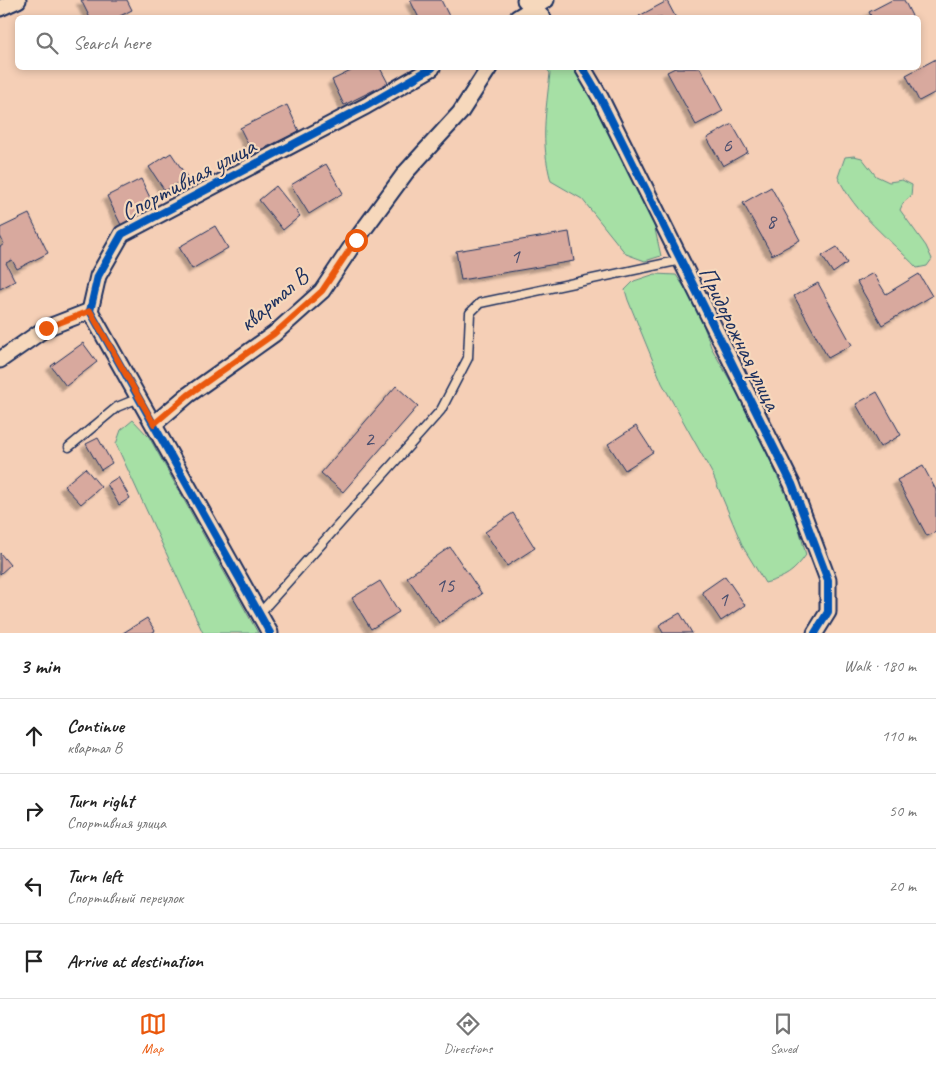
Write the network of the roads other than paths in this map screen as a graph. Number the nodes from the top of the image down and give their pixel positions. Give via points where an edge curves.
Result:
1 (18, 0) edge
2 (537, 6) edge
3 (0, 8) edge
4 (522, 15) edge
5 (429, 70) edge
6 (488, 70) edge
7 (584, 70) edge
8 (681, 260) junction
9 (90, 311) junction
10 (0, 360) edge
11 (139, 398) junction
12 (154, 424) junction
13 (69, 447) dead end
14 (260, 613) junction
15 (270, 633) edge
16 (816, 633) edge

1 - 3 street
2 - 4 street
5 - 9 street, Спортивная улица via 122,234 98,276
6 - 12 street, квартал В via 460,112 406,172 322,291 274,334 188,395
7 - 8 street, Придорожная улица
8 - 14 lane via 480,303 470,313 468,358 441,410
8 - 16 street, Придорожная улица via 792,484 828,580 828,612
9 - 10 street via 46,328
9 - 11 street
11 - 12 street
11 - 13 lane via 117,408
12 - 14 street
14 - 15 street

